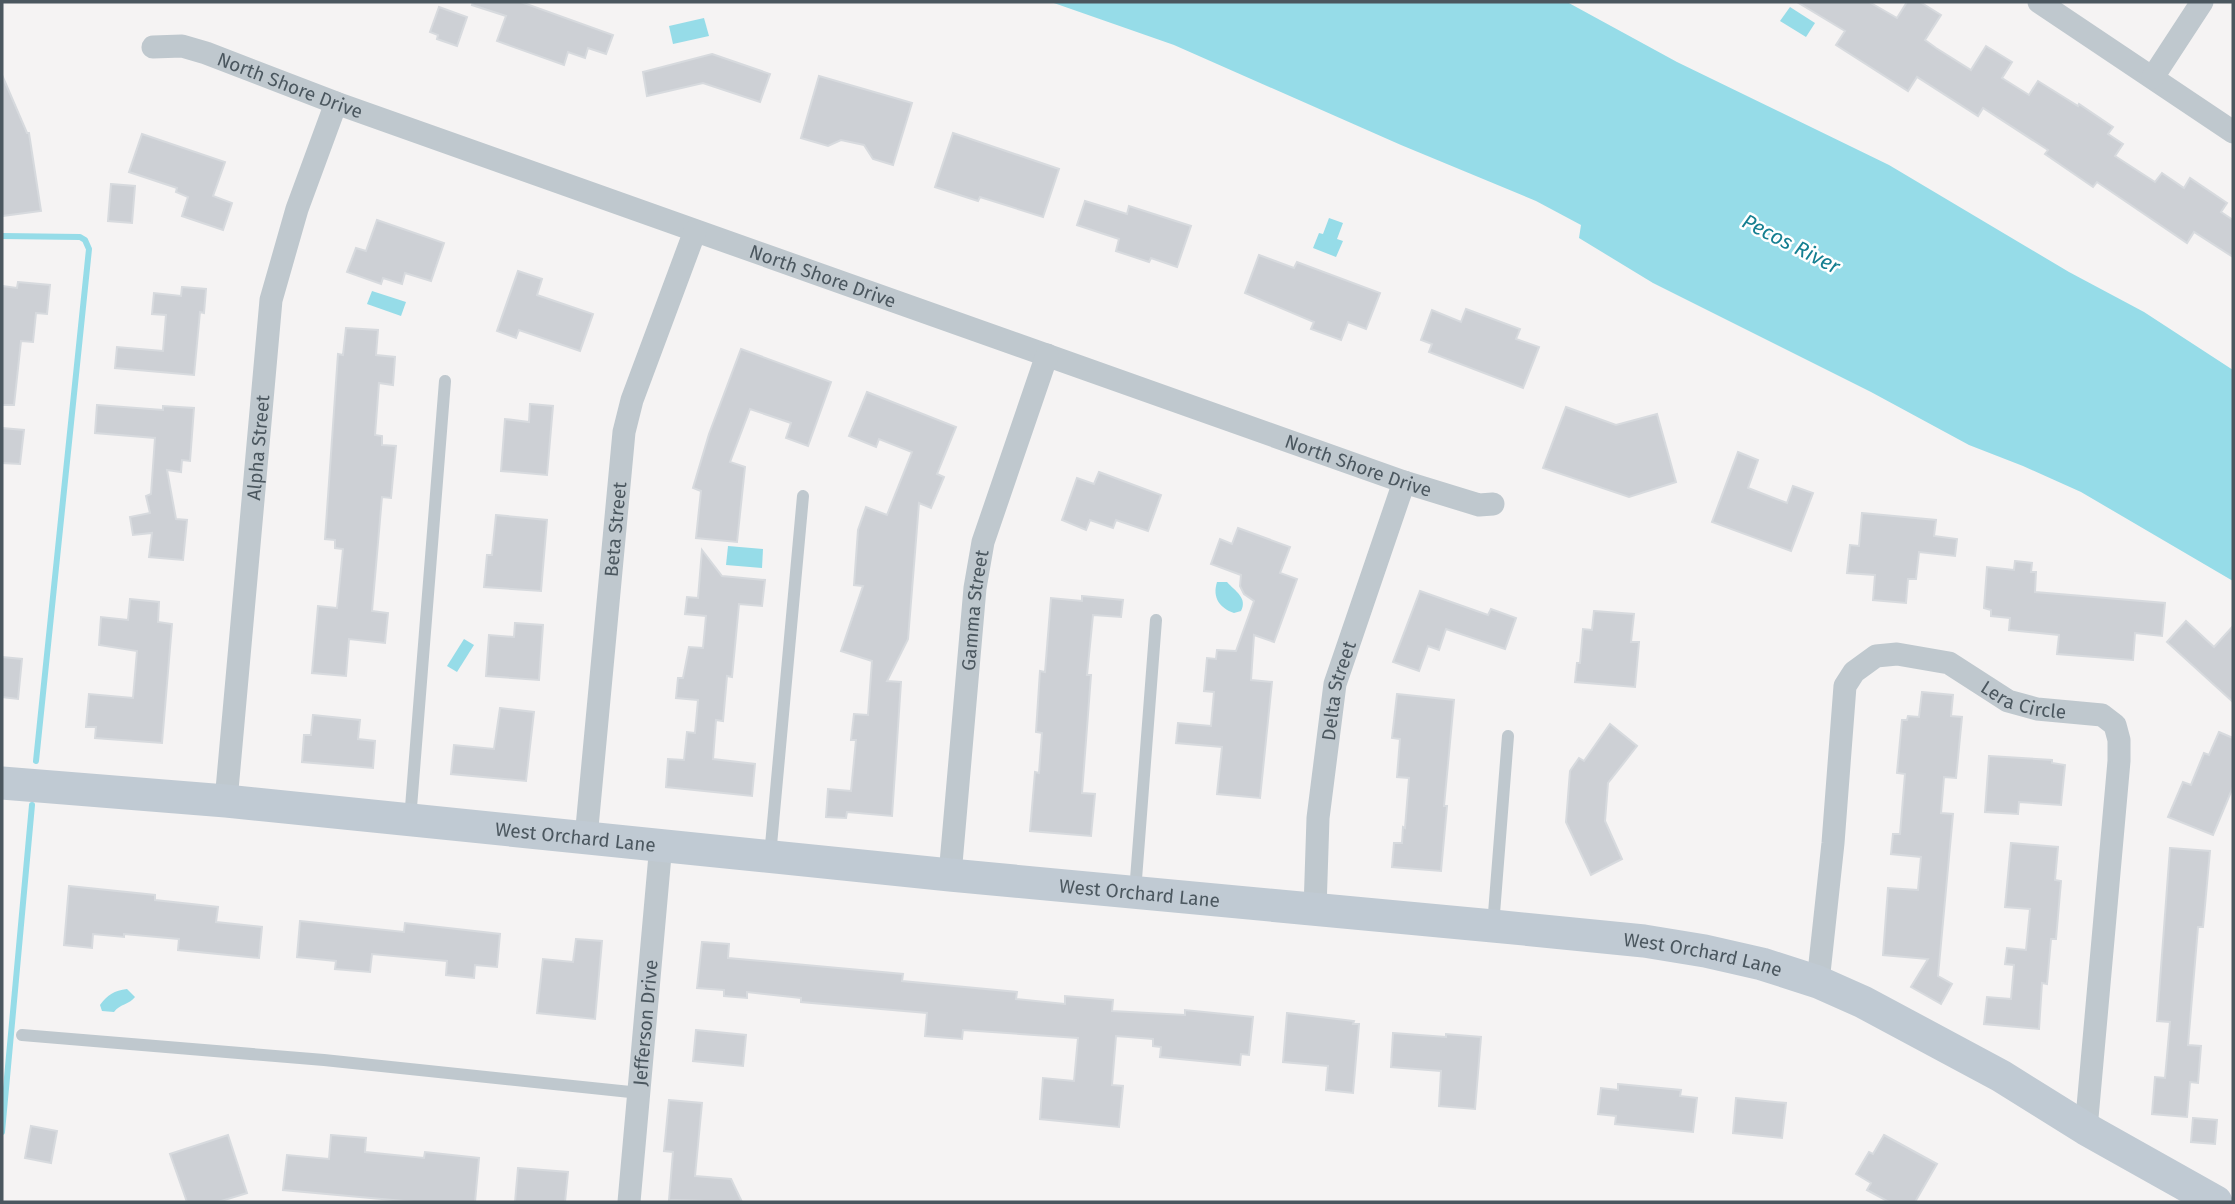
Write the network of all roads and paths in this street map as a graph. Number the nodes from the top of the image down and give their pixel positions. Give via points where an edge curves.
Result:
1 (2039, 2) edge
2 (2202, 2) edge
3 (153, 47) dead end
4 (2152, 76) junction
5 (336, 103) junction
6 (2233, 132) edge
7 (695, 231) junction
8 (1047, 355) junction
9 (445, 381) dead end
10 (1404, 482) junction
11 (803, 496) dead end
12 (1493, 504) dead end
13 (1156, 620) dead end
14 (1508, 736) dead end
15 (2, 783) edge
16 (226, 801) junction
17 (410, 820) junction
18 (586, 838) junction
19 (661, 844) junction
20 (770, 856) junction
21 (950, 875) junction
22 (1135, 892) junction
23 (1315, 909) junction
24 (1493, 926) junction
25 (1818, 982) junction
26 (22, 1035) dead end
27 (640, 1093) junction
28 (2086, 1129) junction
29 (629, 1202) edge
30 (2216, 1202) edge

1 - 4 street
2 - 4 street
3 - 5 street, North Shore Drive via 182,46 206,53
4 - 6 street
5 - 7 street, North Shore Drive
5 - 16 street, Alpha Street via 297,209 271,300
7 - 8 street, North Shore Drive
7 - 18 street, Beta Street via 624,432
8 - 10 street, North Shore Drive
8 - 21 street, Gamma Street via 983,542
9 - 17 lane
10 - 12 street, North Shore Drive via 1479,505
10 - 23 street, Delta Street via 1335,684 1318,818
11 - 20 lane
13 - 22 lane
14 - 24 lane
15 - 16 street, West Orchard Lane
16 - 17 street, West Orchard Lane
17 - 18 street, West Orchard Lane
18 - 19 street, West Orchard Lane
19 - 20 street, West Orchard Lane
19 - 27 street, Jefferson Drive
20 - 21 street, West Orchard Lane
21 - 22 street, West Orchard Lane
22 - 23 street, West Orchard Lane
23 - 24 street, West Orchard Lane
24 - 25 street, West Orchard Lane via 1705,951
25 - 28 street, West Orchard Lane via 1907,1024
25 - 28 street, Lera Circle via 1845,686 1854,672 1876,656 1897,654 1949,663 2008,701 2037,709 2102,715 2115,725 2119,761
26 - 27 lane
27 - 29 street, Jefferson Drive
28 - 30 street, West Orchard Lane

